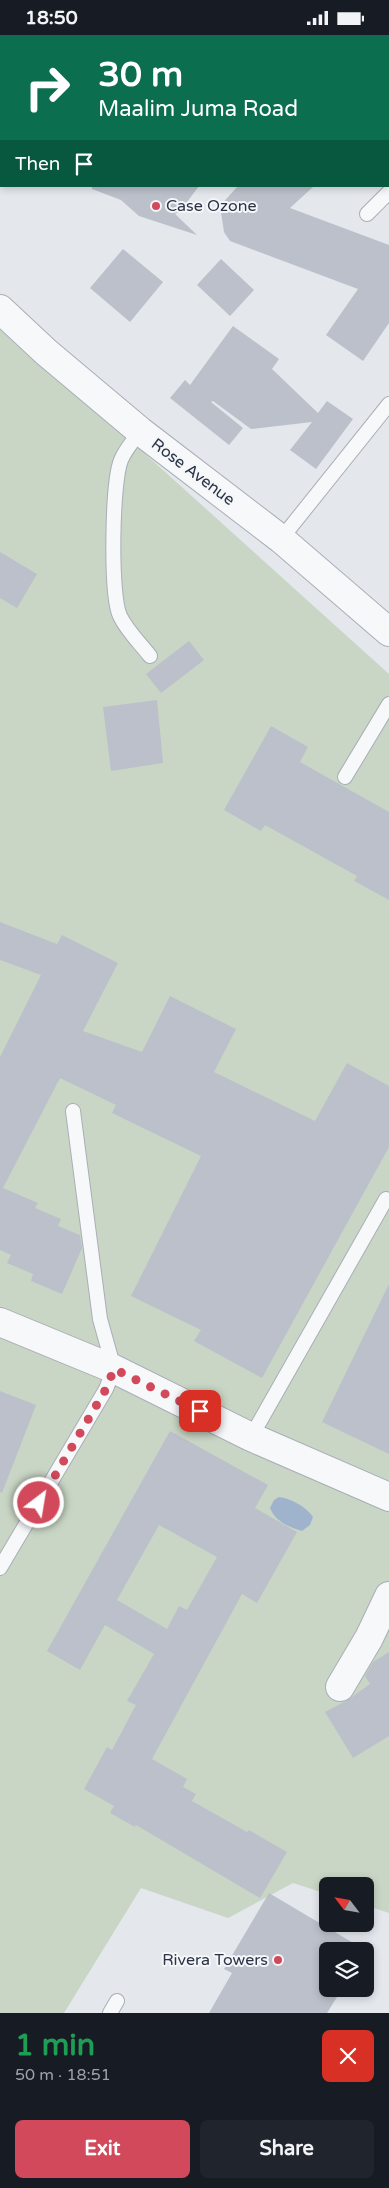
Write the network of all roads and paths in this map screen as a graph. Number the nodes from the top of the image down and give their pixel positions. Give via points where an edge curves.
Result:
1 (389, 192) edge
2 (367, 214) dead end
3 (0, 309) edge
4 (389, 404) edge
5 (140, 431) junction
6 (281, 539) junction
7 (389, 632) edge
8 (150, 656) dead end
9 (389, 704) edge
10 (345, 777) dead end
11 (74, 1111) dead end
12 (386, 1199) dead end
13 (0, 1322) edge
14 (114, 1369) junction
15 (251, 1437) junction
16 (389, 1497) edge
17 (0, 1568) edge
18 (389, 1596) edge
19 (340, 1687) dead end

1 - 2 lane
3 - 5 street, Rose Avenue
4 - 6 lane
5 - 6 street, Rose Avenue
5 - 8 lane via 121,459 116,480 113,553 119,614
6 - 7 street, Rose Avenue
9 - 10 lane
11 - 14 lane via 100,1319
12 - 15 lane
13 - 14 street
14 - 15 street
14 - 17 lane via 106,1389
15 - 16 street
18 - 19 street via 370,1638

